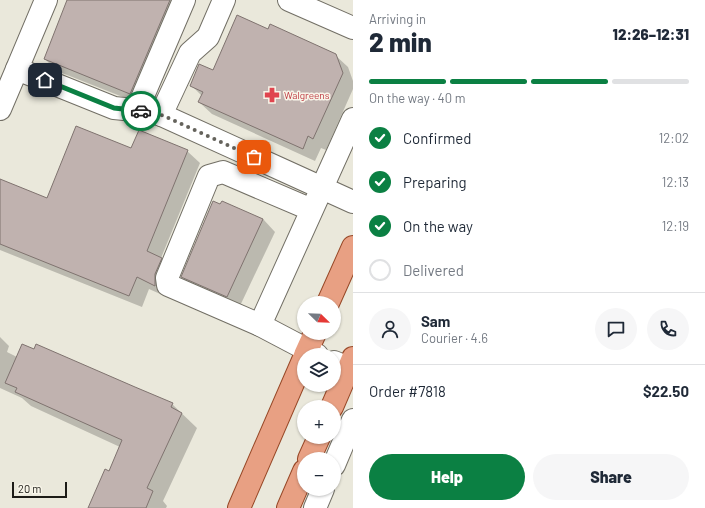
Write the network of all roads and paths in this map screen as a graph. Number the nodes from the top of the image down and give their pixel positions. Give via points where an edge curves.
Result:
1 (46, 0) edge
2 (184, 0) edge
3 (224, 0) edge
4 (289, 0) edge
5 (353, 28) edge
6 (17, 69) junction
7 (0, 109) edge
8 (138, 110) junction
9 (161, 115) junction
10 (353, 119) edge
11 (322, 188) junction
12 (353, 202) edge
13 (312, 210) junction
14 (353, 247) edge
15 (331, 296) edge
16 (260, 325) junction
17 (306, 348) edge
18 (347, 364) edge
19 (297, 379) edge
20 (334, 400) edge
21 (353, 420) edge
22 (339, 452) edge
23 (297, 487) edge
24 (320, 496) edge
25 (239, 508) edge
26 (288, 508) edge
27 (315, 508) edge

1 - 6 street
2 - 8 street
3 - 9 street via 208,38 190,53
4 - 5 street
6 - 7 street
6 - 8 street via 114,108
8 - 9 street
9 - 11 street
10 - 11 street
11 - 12 street
11 - 13 street
13 - 16 street
13 - 16 street via 223,172 209,176 167,278 168,285
14 - 15 main road
16 - 17 street
18 - 20 main road
19 - 25 main road
21 - 22 street
23 - 26 main road
24 - 27 street

